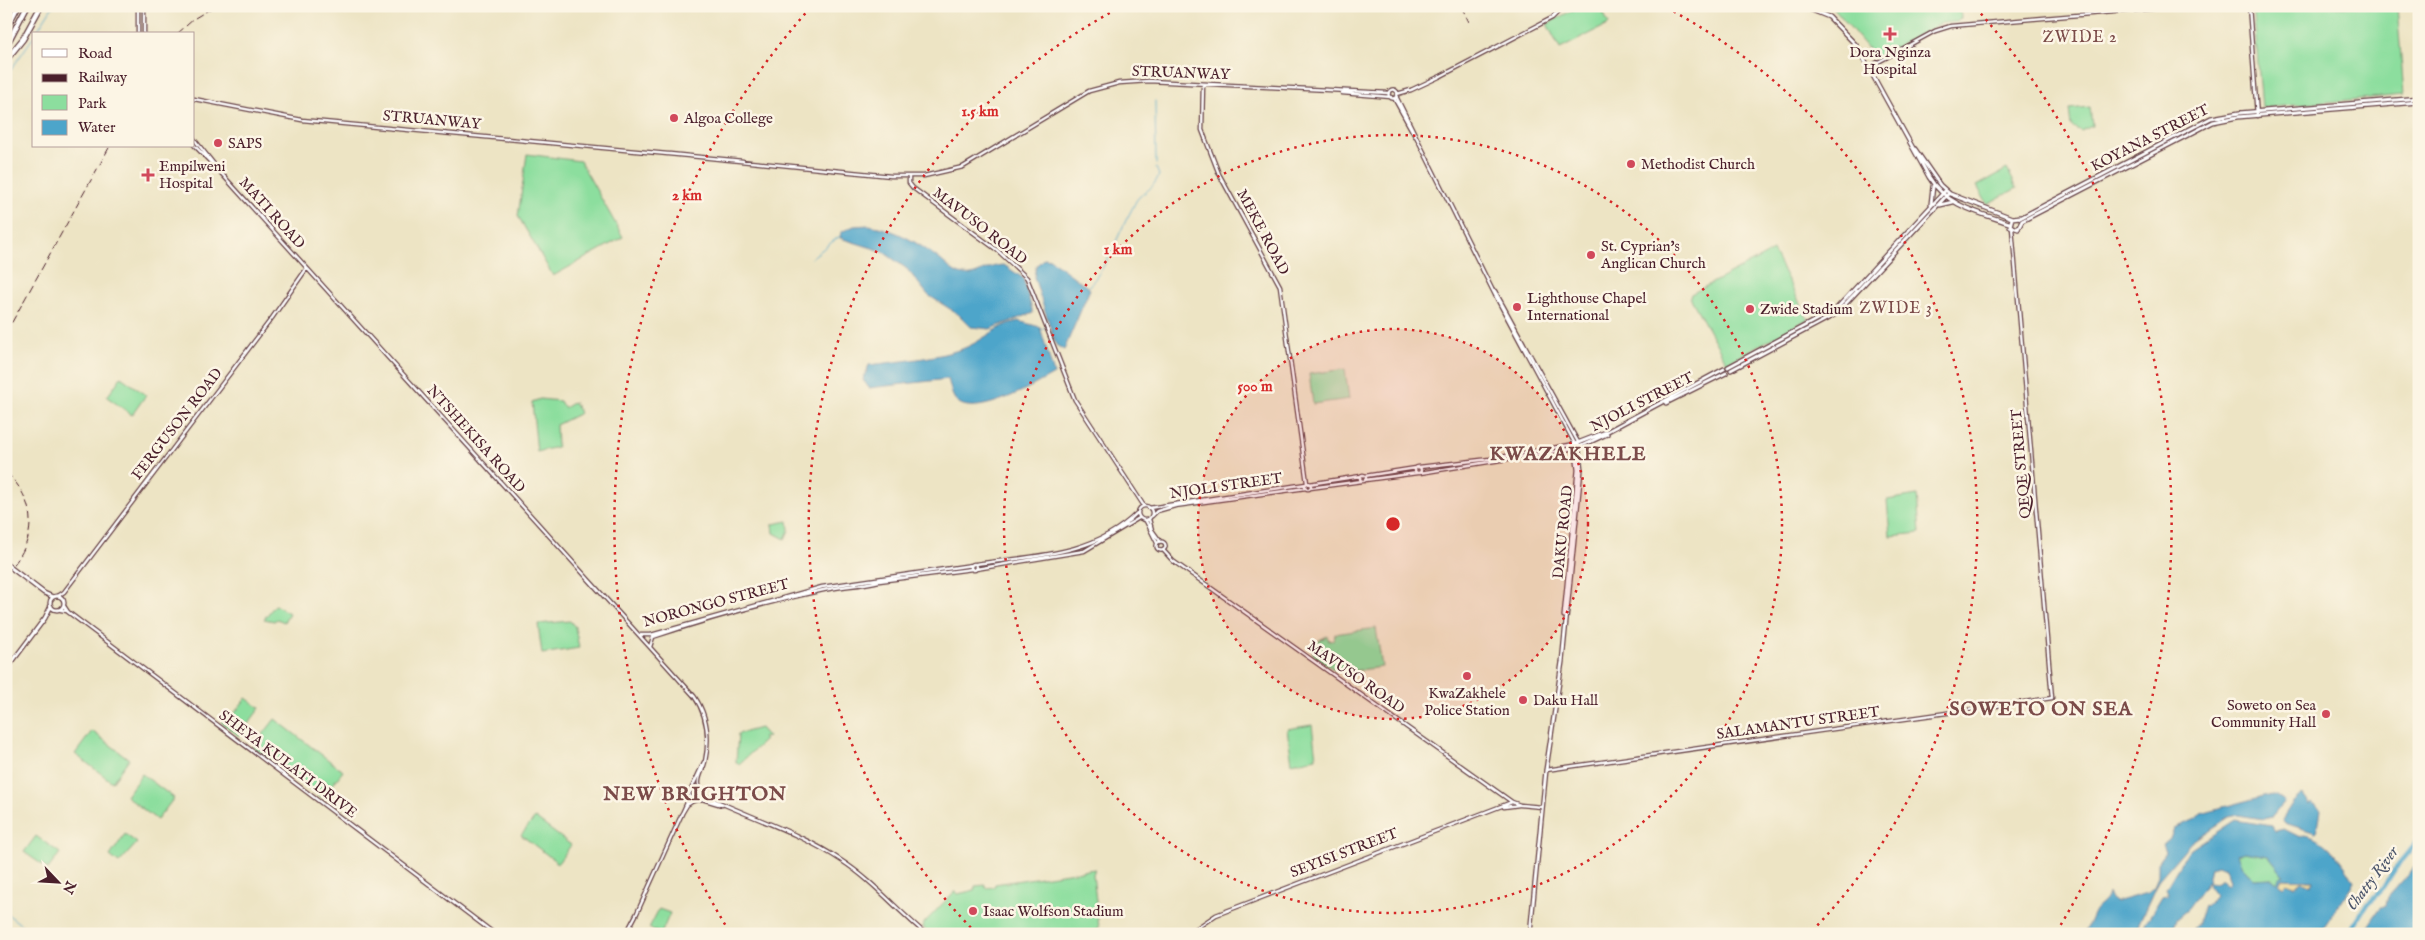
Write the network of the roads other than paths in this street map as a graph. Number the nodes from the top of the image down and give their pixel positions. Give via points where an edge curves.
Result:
1 (18, 6) edge
2 (27, 6) edge
3 (41, 6) edge
4 (138, 6) edge
5 (144, 6) edge
6 (1564, 6) edge
7 (1802, 6) edge
8 (2183, 6) edge
9 (2249, 6) edge
10 (6, 29) edge
11 (138, 32) edge
12 (144, 32) edge
13 (6, 46) edge
14 (6, 60) edge
15 (1869, 67) junction
16 (1203, 84) junction
17 (1404, 92) junction
18 (1389, 93) junction
19 (1383, 96) junction
20 (1394, 96) junction
21 (2419, 98) edge
22 (195, 99) edge
23 (1398, 101) junction
24 (2419, 102) edge
25 (2257, 112) junction
26 (2257, 116) junction
27 (1416, 138) junction
28 (195, 140) edge
29 (195, 147) edge
30 (1913, 147) junction
31 (221, 173) junction
32 (909, 177) junction
33 (1932, 183) junction
34 (1947, 192) junction
35 (1943, 196) junction
36 (1954, 202) junction
37 (1937, 205) junction
38 (1930, 207) junction
39 (2012, 218) junction
40 (2021, 219) junction
41 (2009, 223) junction
42 (2012, 228) junction
43 (307, 268) junction
44 (1729, 368) junction
45 (1577, 445) junction
46 (1417, 468) junction
47 (1418, 473) junction
48 (1363, 476) junction
49 (1363, 480) junction
50 (1307, 484) junction
51 (1306, 488) junction
52 (1310, 488) junction
53 (1136, 497) junction
54 (1144, 506) junction
55 (1149, 508) junction
56 (1138, 511) junction
57 (1139, 518) junction
58 (1149, 519) junction
59 (1159, 542) junction
60 (1163, 550) junction
61 (6, 564) edge
62 (974, 564) junction
63 (972, 569) junction
64 (976, 569) junction
65 (864, 580) junction
66 (862, 584) junction
67 (866, 584) junction
68 (64, 592) junction
69 (44, 593) junction
70 (800, 594) junction
71 (56, 597) junction
72 (63, 598) junction
73 (50, 605) junction
74 (64, 606) junction
75 (55, 610) junction
76 (60, 610) junction
77 (68, 612) junction
78 (47, 615) junction
79 (638, 635) junction
80 (653, 637) junction
81 (643, 641) junction
82 (650, 648) junction
83 (6, 670) edge
84 (2052, 698) joint
85 (706, 758) junction
86 (1546, 770) junction
87 (700, 788) junction
88 (691, 790) junction
89 (1504, 795) junction
90 (690, 796) junction
91 (703, 797) junction
92 (693, 801) junction
93 (1512, 802) junction
94 (1520, 805) junction
95 (1503, 806) junction
96 (1542, 807) junction
97 (1499, 808) junction
98 (679, 818) junction
99 (495, 934) edge
100 (626, 934) edge
101 (926, 934) edge
102 (1188, 934) edge
103 (1530, 934) edge

1 - 10 highway
2 - 13 highway
3 - 14 highway
4 - 11 street
5 - 12 street
6 - 17 street, STRUANWAY via 1552,18
7 - 15 main road via 1834,21
8 - 15 street via 1951,26
9 - 25 street
15 - 30 main road
16 - 19 street, STRUANWAY
16 - 32 street, STRUANWAY via 1137,81 1095,89 965,166
16 - 50 street, MEKE ROAD via 1201,124 1217,169 1280,286
17 - 20 street, STRUANWAY
17 - 23 street
18 - 19 street, STRUANWAY
18 - 20 street
18 - 20 street, STRUANWAY via 1393,89
19 - 20 street, STRUANWAY
20 - 23 street, DAKU ROAD
20 - 27 street, DAKU ROAD
21 - 25 main road, KOYANA STREET
22 - 32 street, STRUANWAY via 302,120
23 - 27 street, DAKU ROAD
24 - 26 main road, KOYANA STREET
25 - 26 street
25 - 40 main road, KOYANA STREET via 2211,118
26 - 40 main road, KOYANA STREET via 2206,124
27 - 45 street, DAKU ROAD
28 - 31 street, MATI ROAD
29 - 31 street, MATI ROAD
30 - 33 main road
30 - 34 main road
31 - 43 street, MATI ROAD
32 - 53 street, MAVUSO ROAD via 913,188 1021,271 1032,288 1075,400
33 - 35 main road
33 - 38 main road via 1934,194
34 - 35 main road
34 - 39 main road
35 - 36 main road
35 - 37 main road
35 - 38 main road
36 - 37 main road
36 - 41 main road
37 - 44 main road via 1836,314
38 - 44 main road via 1833,310
39 - 40 main road
39 - 41 main road
40 - 42 main road via 2020,228
41 - 42 main road
42 - 84 street, QEQE STREET
43 - 68 street, FERGUSON ROAD
43 - 79 street, NTSHEKISA ROAD
44 - 45 main road, NJOLI STREET
45 - 46 street, NJOLI STREET
45 - 47 street, NJOLI STREET
45 - 86 main road, DAKU ROAD via 1578,470 1556,709
46 - 47 street
46 - 48 street, NJOLI STREET
47 - 49 street, NJOLI STREET
48 - 49 street
48 - 49 street
48 - 50 street, NJOLI STREET
49 - 52 street, NJOLI STREET
50 - 51 street
50 - 52 street
50 - 55 street, NJOLI STREET
51 - 52 street, NJOLI STREET
51 - 58 street, NJOLI STREET via 1175,506 1158,511
53 - 54 street
53 - 56 street
54 - 55 street, NJOLI STREET
54 - 56 street
55 - 58 street, NJOLI STREET
56 - 57 street
56 - 62 street via 1106,536 1082,548
57 - 58 street
57 - 64 street via 1084,550
58 - 59 street, MAVUSO ROAD
59 - 60 street, MAVUSO ROAD via 1165,545
59 - 60 street, MAVUSO ROAD via 1157,549
60 - 89 street, MAVUSO ROAD via 1173,561
61 - 69 main road
62 - 63 street
62 - 64 street
62 - 65 street
63 - 64 street
63 - 67 street
65 - 66 street
65 - 67 street
65 - 70 street
66 - 67 street
66 - 70 street
68 - 71 street, FERGUSON ROAD
68 - 72 street, FERGUSON ROAD
69 - 71 main road
69 - 73 main road
70 - 79 street, NORONGO STREET via 651,635
70 - 80 street, NORONGO STREET
71 - 72 main road
71 - 73 main road
72 - 74 main road
73 - 75 main road
73 - 78 main road
74 - 76 main road
74 - 77 street, SHEYA KULATI DRIVE
75 - 76 main road
75 - 78 main road
76 - 77 street, SHEYA KULATI DRIVE
77 - 99 street, SHEYA KULATI DRIVE
78 - 83 main road
79 - 81 street, NTSHEKISA ROAD
80 - 81 street, NORONGO STREET
80 - 82 street, NORONGO STREET via 649,642
81 - 82 street, NTSHEKISA ROAD
82 - 85 street, NTSHEKISA ROAD via 700,705 708,730
84 - 86 street, SALAMANTU STREET
85 - 87 street via 698,783
85 - 88 street
86 - 96 main road, DAKU ROAD
87 - 88 street
87 - 91 street
88 - 90 street
89 - 93 street, MAVUSO ROAD
89 - 95 street via 1506,801
90 - 92 street
90 - 98 street
91 - 92 street
91 - 101 street via 788,831 839,858
92 - 98 street
93 - 94 street, MAVUSO ROAD
93 - 95 street, SEYISI STREET
94 - 96 street, MAVUSO ROAD
94 - 97 street
95 - 97 street, SEYISI STREET
96 - 103 main road, DAKU ROAD
97 - 102 street, SEYISI STREET via 1216,915
98 - 100 street

